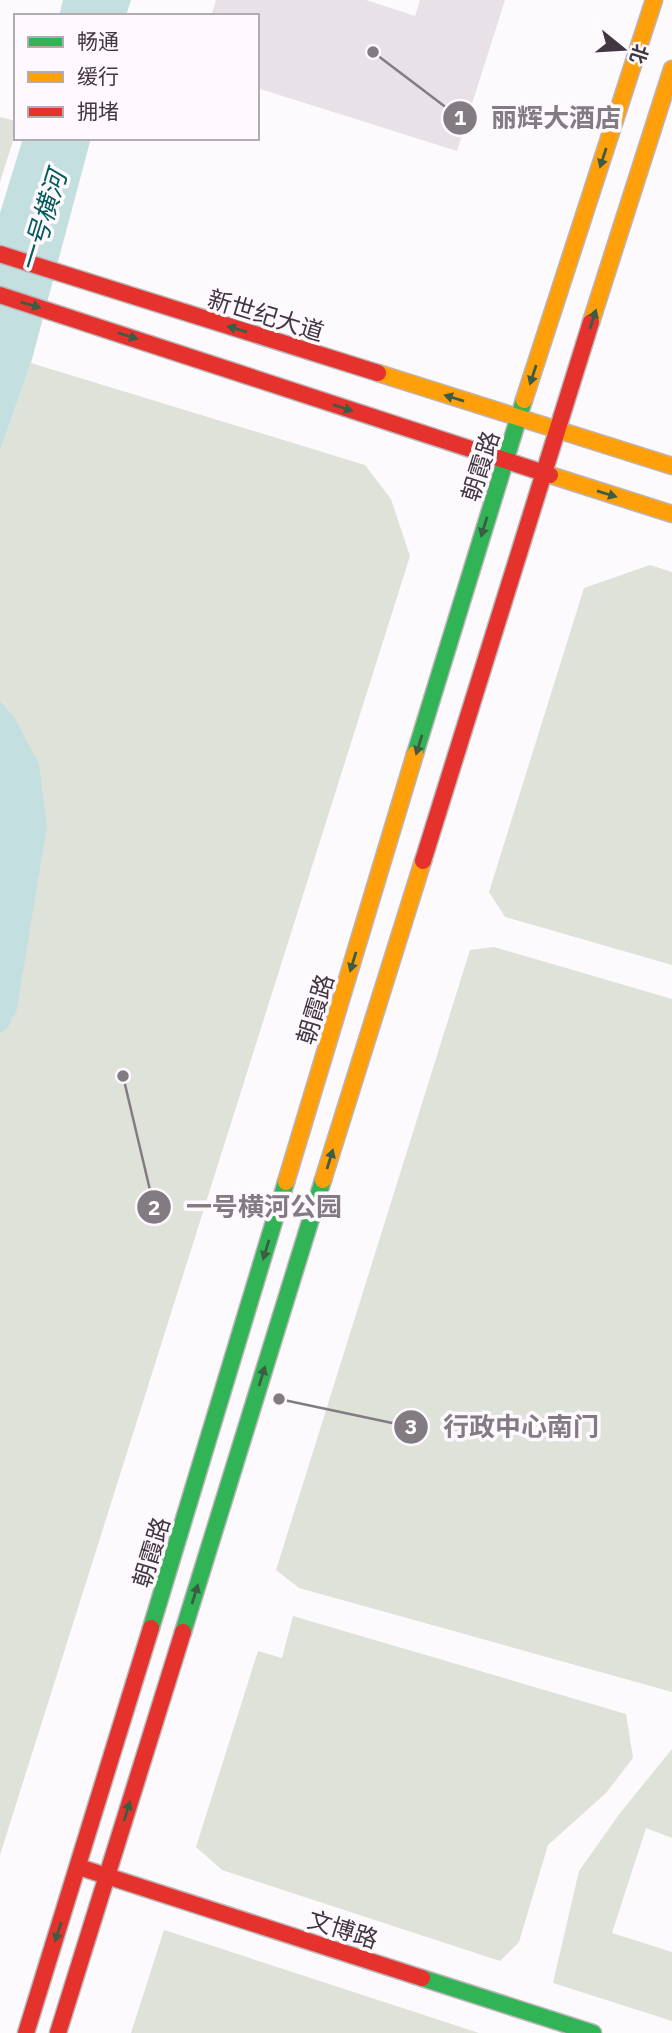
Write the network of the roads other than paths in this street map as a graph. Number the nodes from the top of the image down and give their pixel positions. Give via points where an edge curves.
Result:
1 (654, 0) edge
2 (672, 69) edge
3 (0, 254) edge
4 (0, 295) edge
5 (519, 418) junction
6 (557, 430) junction
7 (504, 461) junction
8 (672, 466) edge
9 (543, 474) junction
10 (672, 514) edge
11 (79, 1867) junction
12 (107, 1876) junction
13 (26, 2033) edge
14 (58, 2033) edge
15 (593, 2033) edge

1 -> 5 main road, 朝霞路
6 -> 2 main road
5 -> 3 main road, 新世纪大道
4 -> 7 main road
5 - 6 main road, 新世纪大道
5 - 7 main road, 朝霞路
6 - 8 main road
6 - 9 main road
7 - 9 main road
7 -> 11 main road, 朝霞路
9 -> 10 main road
12 -> 9 main road
11 - 12 main road, 文博路
11 -> 13 main road, 朝霞路
12 - 14 main road
12 - 15 main road, 文博路

